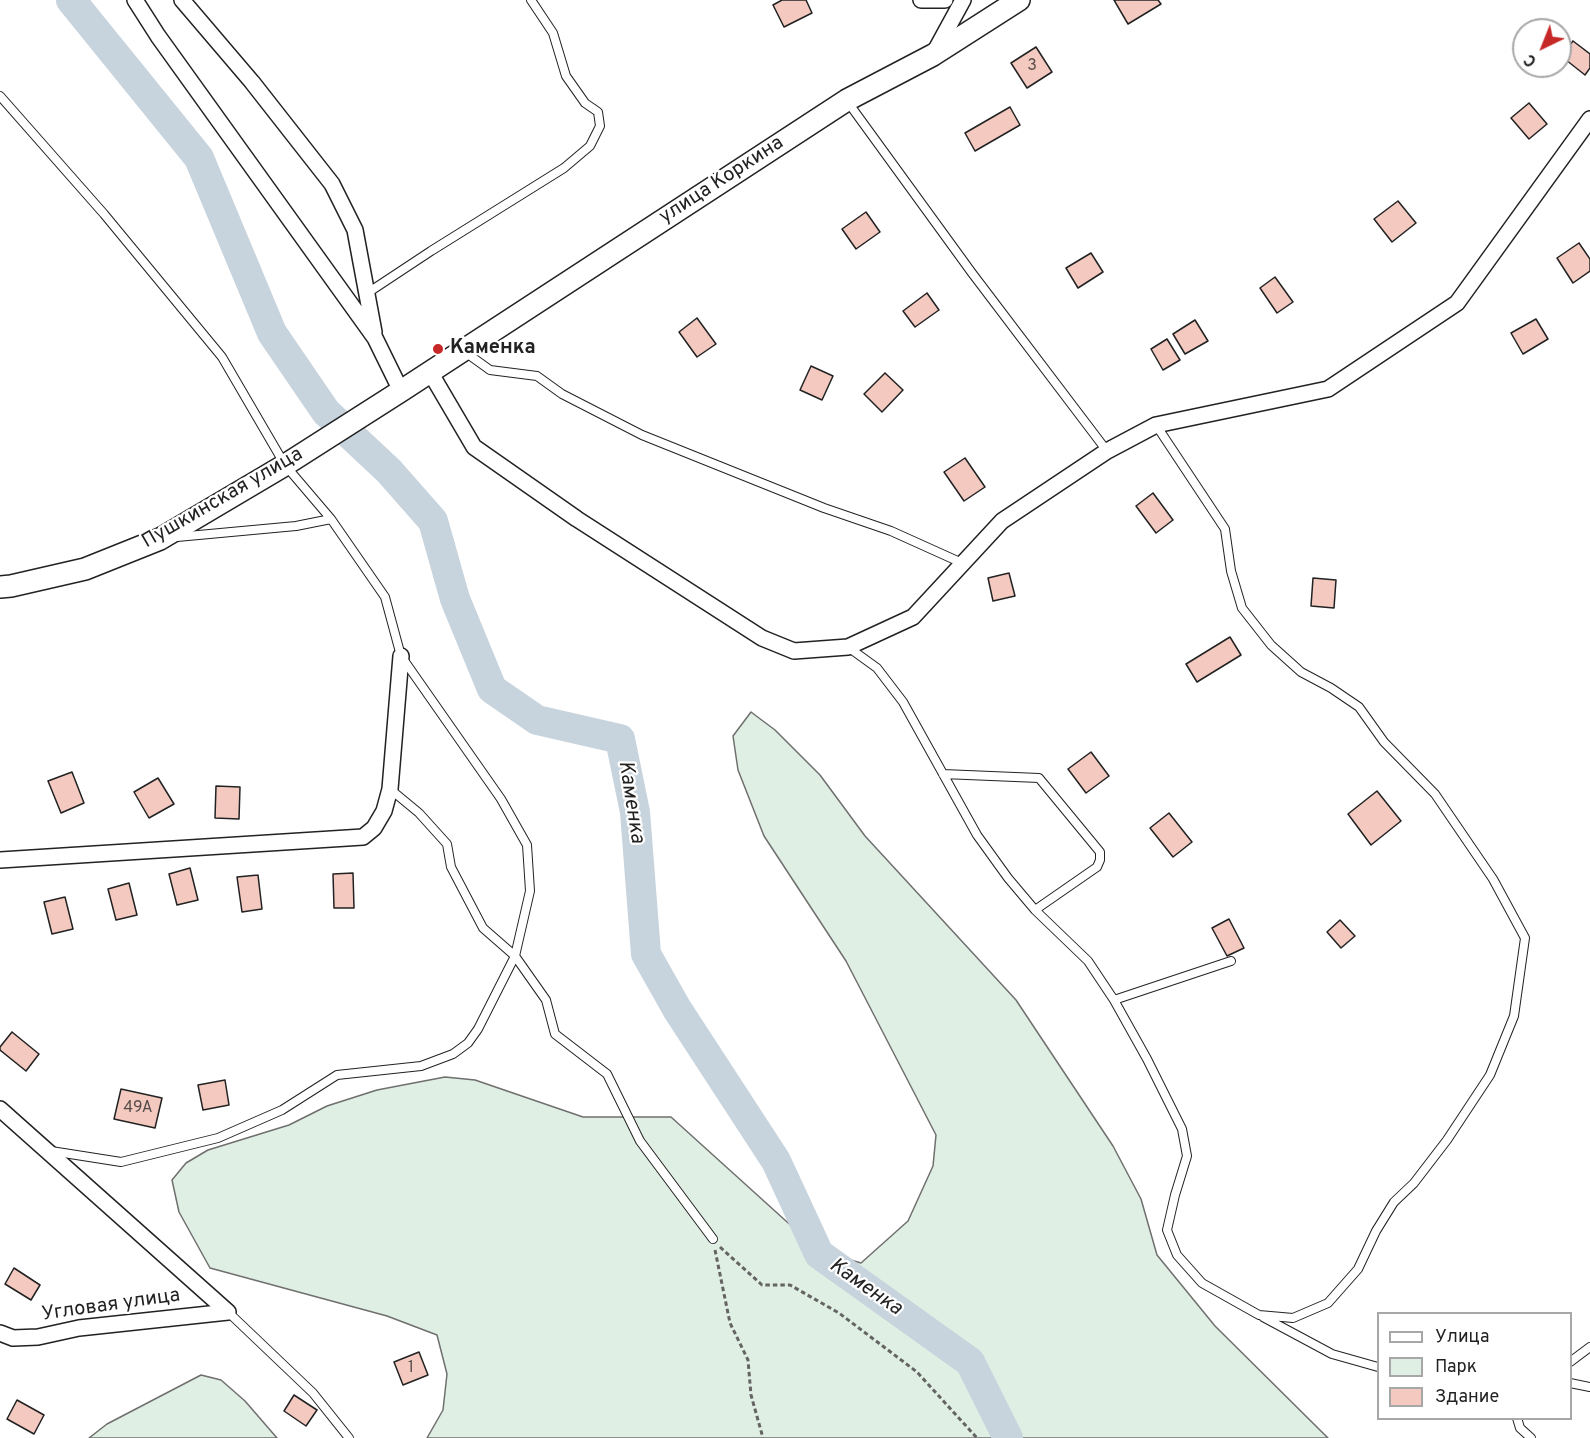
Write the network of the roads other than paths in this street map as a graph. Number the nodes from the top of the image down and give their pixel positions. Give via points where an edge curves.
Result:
1 (135, 0) edge
2 (182, 0) edge
3 (531, 0) edge
4 (921, 0) edge
5 (945, 0) edge
6 (963, 0) edge
7 (1019, 0) edge
8 (933, 55) junction
9 (0, 96) edge
10 (847, 100) junction
11 (1590, 119) edge
12 (366, 294) junction
13 (375, 338) junction
14 (462, 350) junction
15 (430, 372) junction
16 (401, 392) junction
17 (1156, 425) junction
18 (1107, 451) junction
19 (285, 465) junction
20 (331, 519) junction
21 (160, 538) junction
22 (962, 563) junction
23 (0, 586) edge
24 (848, 647) junction
25 (401, 656) junction
26 (943, 774) junction
27 (390, 789) junction
28 (0, 860) edge
29 (1035, 910) junction
30 (516, 956) junction
31 (1231, 961) dead end
32 (1114, 1000) junction
33 (0, 1109) edge
34 (48, 1150) junction
35 (712, 1239) road end
36 (228, 1312) junction
37 (1259, 1315) junction
38 (0, 1333) edge
39 (1590, 1347) edge
40 (1572, 1360) edge
41 (1377, 1367) edge
42 (1572, 1383) edge
43 (1590, 1387) edge
44 (1517, 1420) edge
45 (349, 1438) edge
46 (1530, 1438) edge

1 - 13 street
2 - 12 street via 332,184 354,230
3 - 12 lane via 553,33 566,75 585,103 598,112 600,126 590,146 564,168
4 - 5 street
6 - 8 street
7 - 8 main road, улица Коркина
8 - 10 main road, улица Коркина
9 - 19 lane via 222,357
10 - 14 main road, улица Коркина
10 - 18 lane
11 - 17 street via 1457,303 1328,389
12 - 13 street
13 - 16 street
14 - 15 main road, улица Коркина
14 - 22 lane via 490,370 537,376 562,394 642,435 891,531
15 - 16 main road, Пушкинская улица
15 - 24 street via 474,447 577,519 762,638 794,651
16 - 19 main road, Пушкинская улица
17 - 18 street
17 - 37 lane via 1225,529 1242,608 1271,645 1301,672 1359,707 1384,741 1435,794 1494,879 1525,938 1514,1016 1490,1075 1447,1140 1394,1202 1358,1269 1328,1303 1293,1318
18 - 22 street via 1002,521
19 - 20 lane
19 - 21 main road, Пушкинская улица
20 - 21 lane via 296,526
20 - 25 lane via 385,597
21 - 23 main road, Пушкинская улица via 85,569
22 - 24 street via 913,617
24 - 26 lane via 877,668 903,702
25 - 27 street
25 - 30 lane via 501,799 527,845 530,891
26 - 29 lane via 978,836
26 - 29 lane via 1039,778 1100,852 1097,867
27 - 28 street via 375,828 363,837
27 - 30 lane via 447,844 452,867 483,928
29 - 32 lane via 1088,960
30 - 34 lane via 478,1029 453,1054 421,1066 337,1076 282,1110 218,1138 121,1162
30 - 35 lane via 546,1000 555,1034 607,1074 640,1141
31 - 32 lane
32 - 37 lane via 1182,1129 1187,1156 1167,1230 1177,1255 1202,1283
33 - 34 street
34 - 36 street
36 - 38 street, Угловая улица via 79,1328 38,1337 13,1338
36 - 45 lane via 314,1393
37 - 41 lane via 1332,1354
39 - 40 lane
42 - 43 lane
44 - 46 lane

